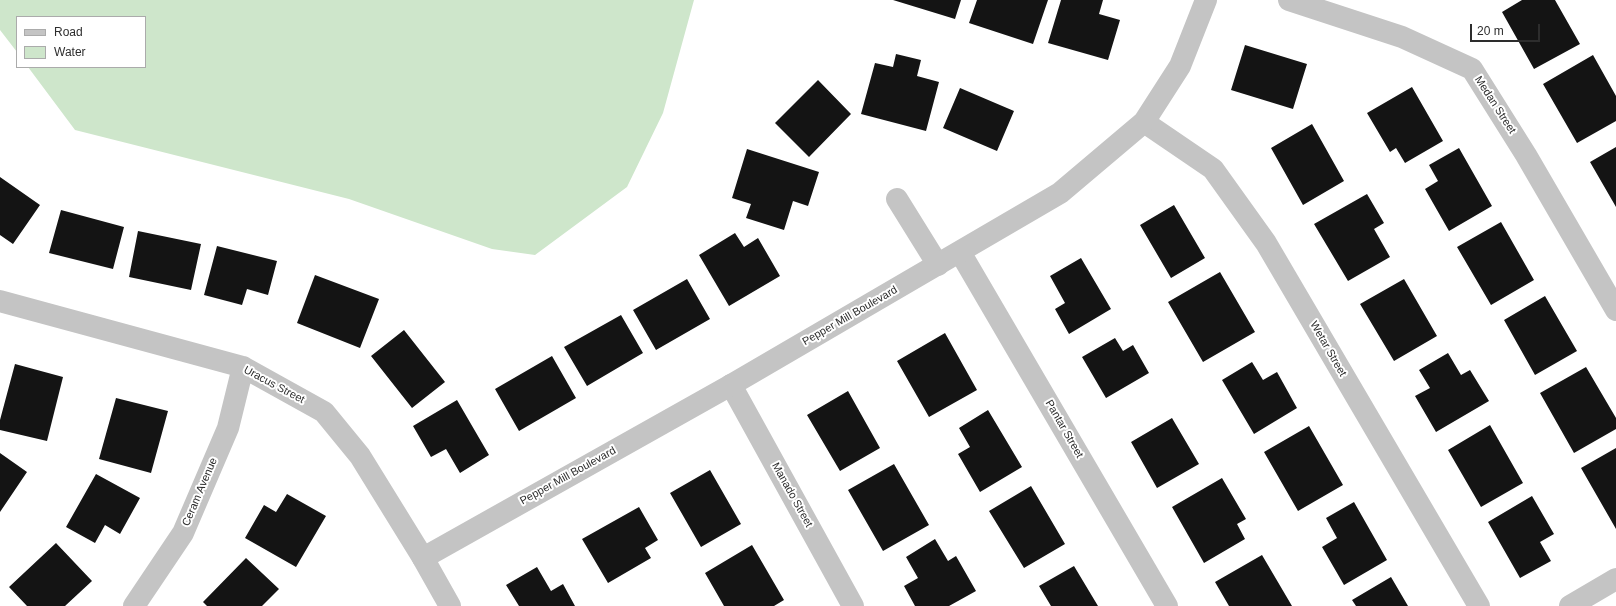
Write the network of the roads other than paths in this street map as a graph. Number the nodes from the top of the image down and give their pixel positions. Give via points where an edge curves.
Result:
1 (1206, 0) edge
2 (1289, 0) edge
3 (1144, 122) junction
4 (897, 199) dead end
5 (960, 252) junction
6 (938, 265) junction
7 (0, 301) edge
8 (1616, 310) edge
9 (243, 367) junction
10 (731, 385) junction
11 (423, 558) junction
12 (1616, 579) edge
13 (134, 606) edge
14 (450, 606) edge
15 (853, 606) edge
16 (1167, 606) edge
17 (1479, 606) edge
18 (1570, 606) edge

1 - 3 street, Pepper Mill Boulevard via 1180,66
2 - 8 street, Medan Street via 1402,37 1472,70 1526,155
3 - 5 street, Pepper Mill Boulevard via 1060,193
3 - 17 street, Wetar Street via 1213,169 1266,243
4 - 6 street
5 - 6 street, Pepper Mill Boulevard
5 - 16 street, Pantar Street
6 - 10 street, Pepper Mill Boulevard
7 - 9 street, Uracus Street
9 - 11 street, Uracus Street via 324,412 360,456
9 - 13 street, Ceram Avenue via 228,428 183,533
10 - 11 street, Pepper Mill Boulevard
10 - 15 street, Manado Street
11 - 14 street, Uracus Street
12 - 18 street

